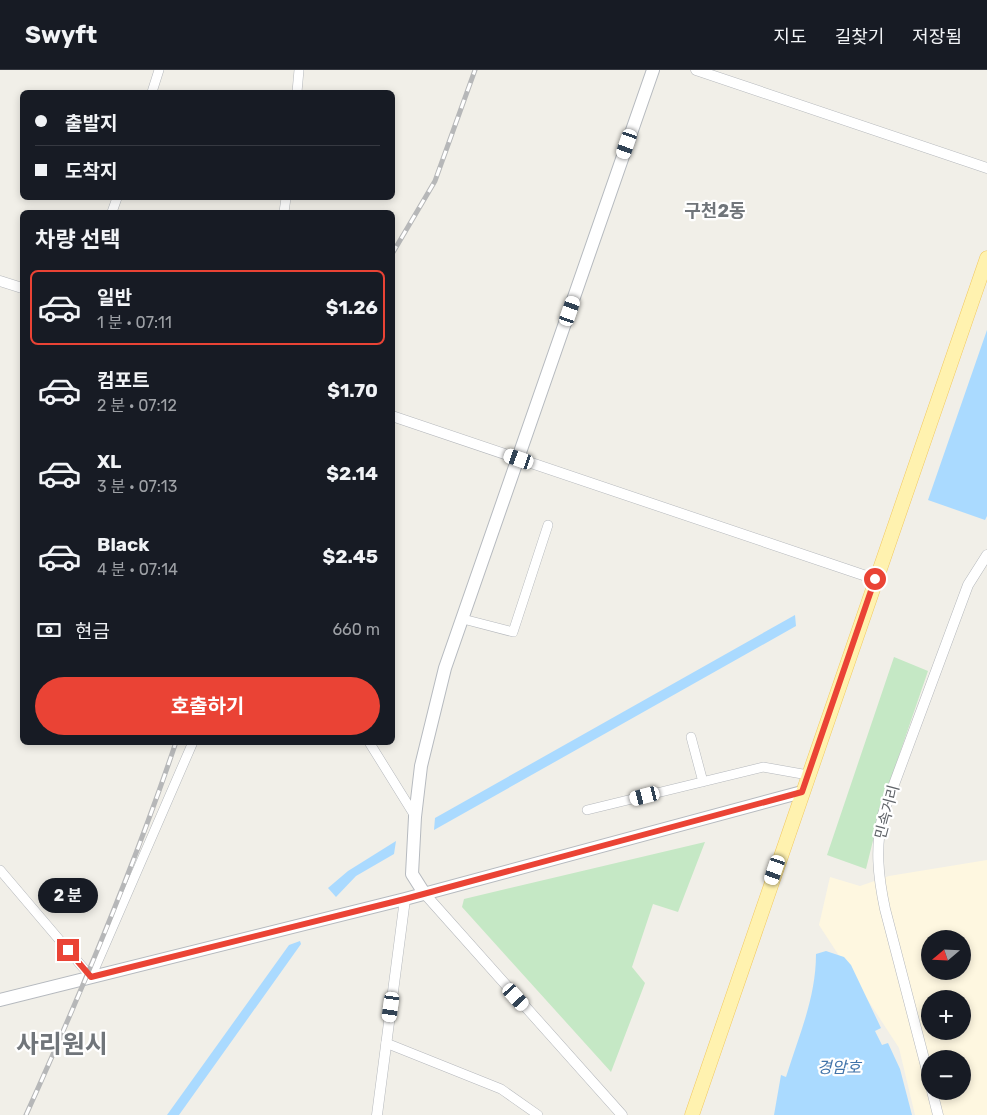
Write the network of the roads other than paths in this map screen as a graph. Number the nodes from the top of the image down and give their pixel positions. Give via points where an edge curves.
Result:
1 (159, 70) edge
2 (300, 70) edge
3 (653, 70) edge
4 (696, 70) edge
5 (153, 90) edge
6 (297, 90) edge
7 (987, 168) edge
8 (987, 258) edge
9 (0, 281) edge
10 (20, 287) edge
11 (395, 417) edge
12 (519, 459) junction
13 (548, 525) dead end
14 (987, 555) edge
15 (875, 579) junction
16 (463, 619) junction
17 (691, 737) dead end
18 (192, 745) edge
19 (371, 745) edge
20 (808, 775) junction
21 (703, 782) junction
22 (802, 792) junction
23 (587, 810) dead end
24 (415, 817) junction
25 (0, 870) edge
26 (424, 893) junction
27 (405, 899) junction
28 (91, 977) junction
29 (0, 1000) edge
30 (386, 1043) junction
31 (922, 1050) edge
32 (934, 1100) edge
33 (377, 1115) edge
34 (538, 1115) edge
35 (622, 1115) edge
36 (692, 1115) edge
37 (938, 1115) edge

1 - 5 street
2 - 6 street
3 - 12 main road
4 - 7 street
8 - 15 main road
9 - 10 street
11 - 12 street
12 - 15 street
12 - 16 main road
13 - 16 street via 512,632
14 - 31 street, 민속거리 via 968,585 883,814 877,839 880,886
15 - 20 main road
16 - 24 main road via 445,668 423,757
17 - 21 street
18 - 28 street
19 - 24 street
20 - 21 street via 763,767
20 - 22 main road
21 - 23 street
22 - 26 main road
22 - 36 main road
24 - 26 main road via 412,874
25 - 28 street
26 - 27 main road
26 - 35 street
27 - 28 main road
27 - 30 street
28 - 29 main road
30 - 33 street
30 - 34 street via 501,1089
32 - 37 street

